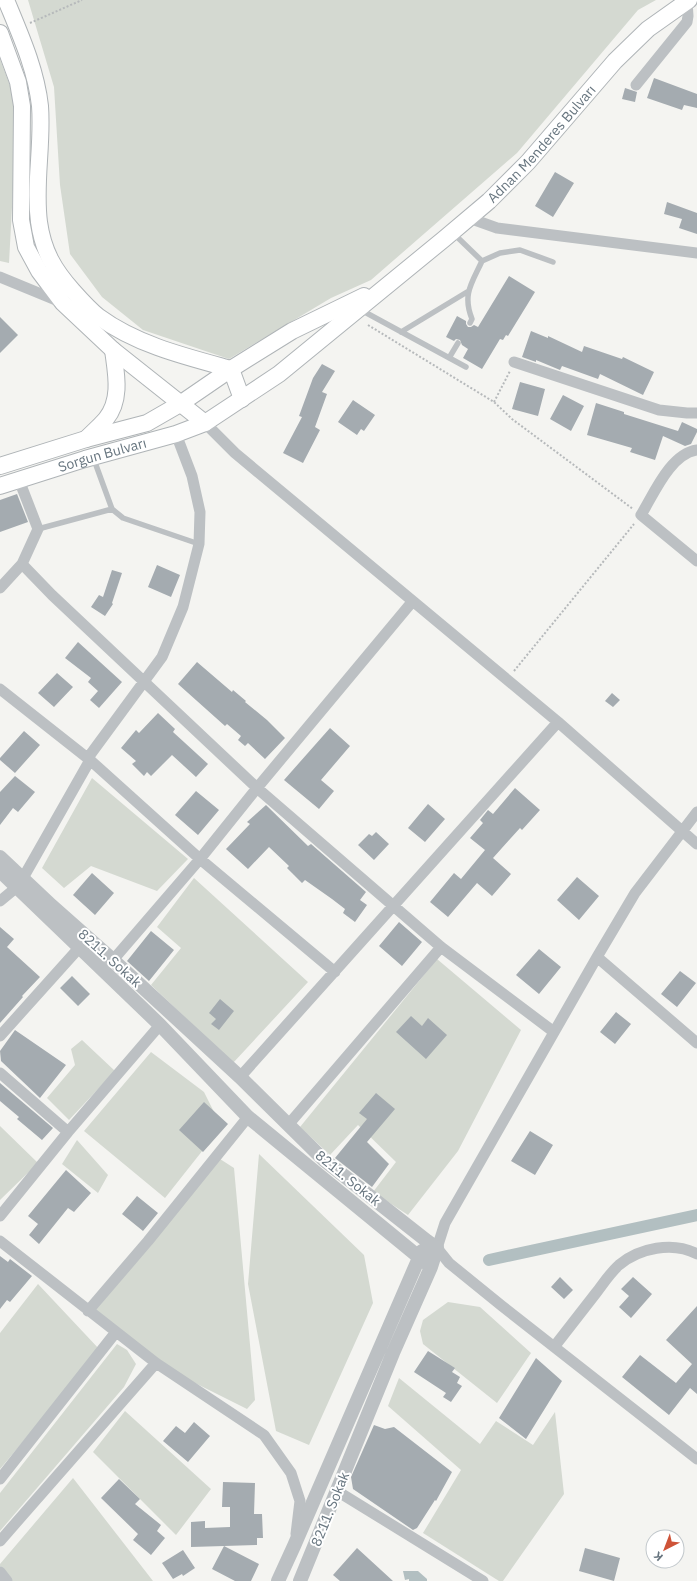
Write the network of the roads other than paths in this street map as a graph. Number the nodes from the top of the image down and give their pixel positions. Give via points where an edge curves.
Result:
1 (6, 0) edge
2 (688, 1) edge
3 (0, 33) edge
4 (636, 85) dead end
5 (469, 218) junction
6 (452, 232) junction
7 (697, 253) edge
8 (482, 261) junction
9 (553, 262) dead end
10 (0, 277) edge
11 (389, 284) junction
12 (467, 292) junction
13 (63, 303) junction
14 (355, 311) junction
15 (470, 323) dead end
16 (401, 332) junction
17 (458, 343) dead end
18 (113, 350) junction
19 (449, 358) junction
20 (514, 362) road end
21 (466, 367) dead end
22 (231, 369) junction
23 (242, 399) junction
24 (180, 404) junction
25 (697, 413) edge
26 (205, 423) junction
27 (176, 434) junction
28 (86, 439) junction
29 (697, 450) edge
30 (93, 457) junction
31 (0, 466) edge
32 (19, 480) junction
33 (0, 486) edge
34 (112, 509) junction
35 (38, 529) junction
36 (199, 544) junction
37 (697, 561) edge
38 (22, 564) junction
39 (0, 588) edge
40 (412, 602) junction
41 (145, 682) junction
42 (0, 689) edge
43 (558, 722) junction
44 (90, 760) junction
45 (257, 788) junction
46 (697, 812) edge
47 (681, 832) junction
48 (697, 844) edge
49 (0, 857) edge
50 (200, 859) junction
51 (0, 871) edge
52 (20, 882) junction
53 (0, 901) edge
54 (394, 907) junction
55 (441, 947) junction
56 (79, 948) junction
57 (597, 956) junction
58 (113, 960) junction
59 (335, 972) junction
60 (160, 1025) junction
61 (554, 1032) junction
62 (0, 1036) edge
63 (697, 1043) edge
64 (0, 1073) edge
65 (240, 1077) junction
66 (248, 1117) junction
67 (288, 1125) junction
68 (68, 1132) junction
69 (0, 1216) edge
70 (0, 1241) edge
71 (432, 1244) junction
72 (697, 1254) edge
73 (419, 1258) junction
74 (449, 1263) junction
75 (431, 1267) junction
76 (88, 1310) junction
77 (116, 1332) junction
78 (554, 1347) junction
79 (156, 1363) junction
80 (697, 1459) edge
81 (0, 1479) edge
82 (337, 1491) junction
83 (0, 1540) edge
84 (294, 1546) junction
85 (0, 1572) edge
86 (6, 1581) edge
87 (278, 1581) edge
88 (300, 1581) edge
89 (483, 1581) edge

1 - 22 main road via 36,82 40,107 39,221 51,263 85,304 98,316 121,330 169,350
2 - 4 street via 687,22
2 - 5 main road, Adnan Menderes Bulvarı via 648,29 615,60 528,162
3 - 13 main road via 18,82 22,106 21,220 26,247 39,271
5 - 6 main road, Adnan Menderes Bulvarı
5 - 7 street via 497,228
6 - 8 lane
6 - 11 main road, Adnan Menderes Bulvarı
8 - 9 lane via 500,253 520,250
8 - 12 lane
10 - 13 street
11 - 14 main road, Adnan Menderes Bulvarı
11 - 22 main road, Adnan Menderes Bulvarı via 292,331
12 - 15 lane via 468,309 472,319
12 - 16 lane
13 - 18 main road
14 - 16 lane
14 - 23 main road, Adnan Menderes Bulvarı via 279,374
16 - 19 lane
17 - 19 lane
18 - 24 main road
18 - 28 main road via 117,386 115,402 106,418
19 - 21 lane
20 - 25 street via 659,410
22 - 23 main road
22 - 24 main road, Adnan Menderes Bulvarı
23 - 26 main road, Adnan Menderes Bulvarı
24 - 26 main road
24 - 28 main road, Sorgun Bulvarı via 147,423
26 - 27 main road, Sorgun Bulvarı
26 - 40 street via 235,453
27 - 30 main road, Sorgun Bulvarı
27 - 36 street via 192,476 200,512
28 - 31 main road, Sorgun Bulvarı
29 - 37 street via 686,454 672,465 641,515
30 - 32 main road, Sorgun Bulvarı
30 - 34 lane
32 - 33 main road, Sorgun Bulvarı
32 - 35 street
34 - 35 lane
34 - 36 lane via 123,518
35 - 38 street
36 - 41 street via 183,607 162,658
38 - 39 street
38 - 41 street
40 - 43 street
40 - 45 street
41 - 44 street via 90,755
41 - 45 street
42 - 44 street
43 - 47 street
43 - 54 street
44 - 50 street
44 - 52 street
45 - 50 street
45 - 54 street
46 - 47 street
47 - 48 street
47 - 57 street via 635,893
49 - 52 street, 8211. Sokak
50 - 58 street
50 - 59 street
51 - 52 street
52 - 53 street
52 - 56 street
52 - 58 street, 8211. Sokak via 52,906
54 - 55 street
54 - 59 street
55 - 61 street
55 - 67 street
56 - 60 street
56 - 62 street
57 - 61 street
57 - 63 street
58 - 65 street, 8211. Sokak
59 - 65 street
60 - 66 street
60 - 68 street
61 - 71 street
64 - 68 street
65 - 67 street, 8211. Sokak
66 - 73 street
66 - 76 street via 148,1241
67 - 71 street, 8211. Sokak via 324,1160
68 - 69 street
70 - 76 street
71 - 73 street
71 - 74 street
71 - 75 street, 8211. Sokak
72 - 78 street via 679,1248 664,1247 626,1260 613,1272
73 - 75 street
73 - 84 street
74 - 75 street
74 - 78 street
75 - 82 street, 8211. Sokak
76 - 77 street
77 - 79 street
77 - 81 street
78 - 80 street
79 - 83 street
79 - 84 street via 264,1435 291,1473 300,1501
82 - 88 street, 8211. Sokak
82 - 89 street
84 - 87 street
85 - 86 street

